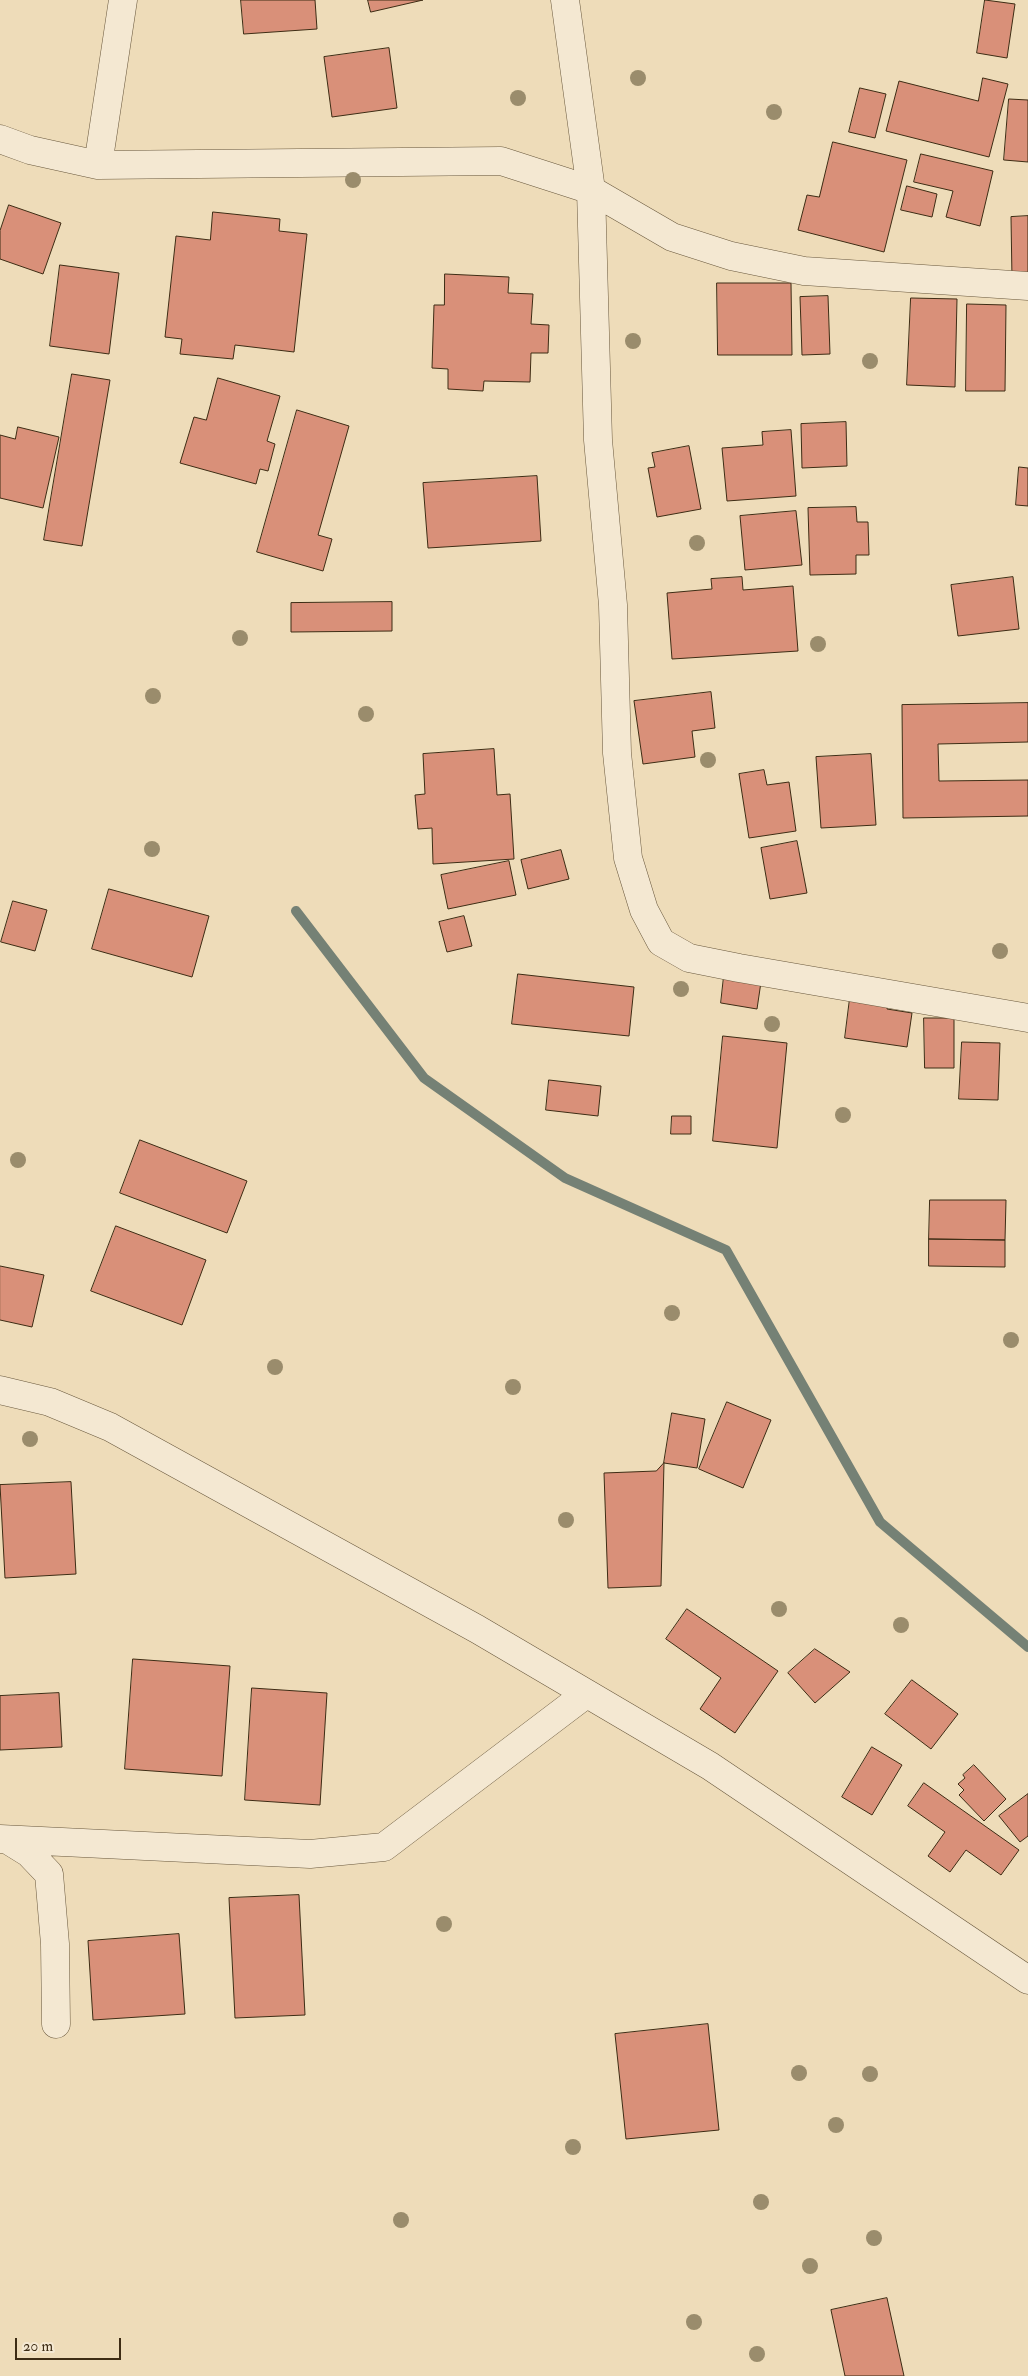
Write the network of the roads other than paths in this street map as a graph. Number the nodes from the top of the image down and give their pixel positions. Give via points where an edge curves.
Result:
1 (123, 0) edge
2 (565, 0) edge
3 (0, 139) edge
4 (98, 164) junction
5 (591, 190) junction
6 (1028, 286) edge
7 (1028, 1018) edge
8 (0, 1390) edge
9 (586, 1694) junction
10 (4, 1839) edge
11 (1028, 1980) edge
12 (56, 2024) dead end

1 - 4 street
2 - 5 street
3 - 4 street via 30,150
4 - 5 street via 501,162
5 - 6 street via 672,237 731,256 804,271
5 - 7 street via 598,440 613,605 617,753 628,858 644,910 661,942 689,958
8 - 9 street via 50,1402 110,1427 477,1629
9 - 10 street via 384,1847 310,1854
9 - 11 street via 710,1766
10 - 12 street via 29,1853 49,1874 55,1944

